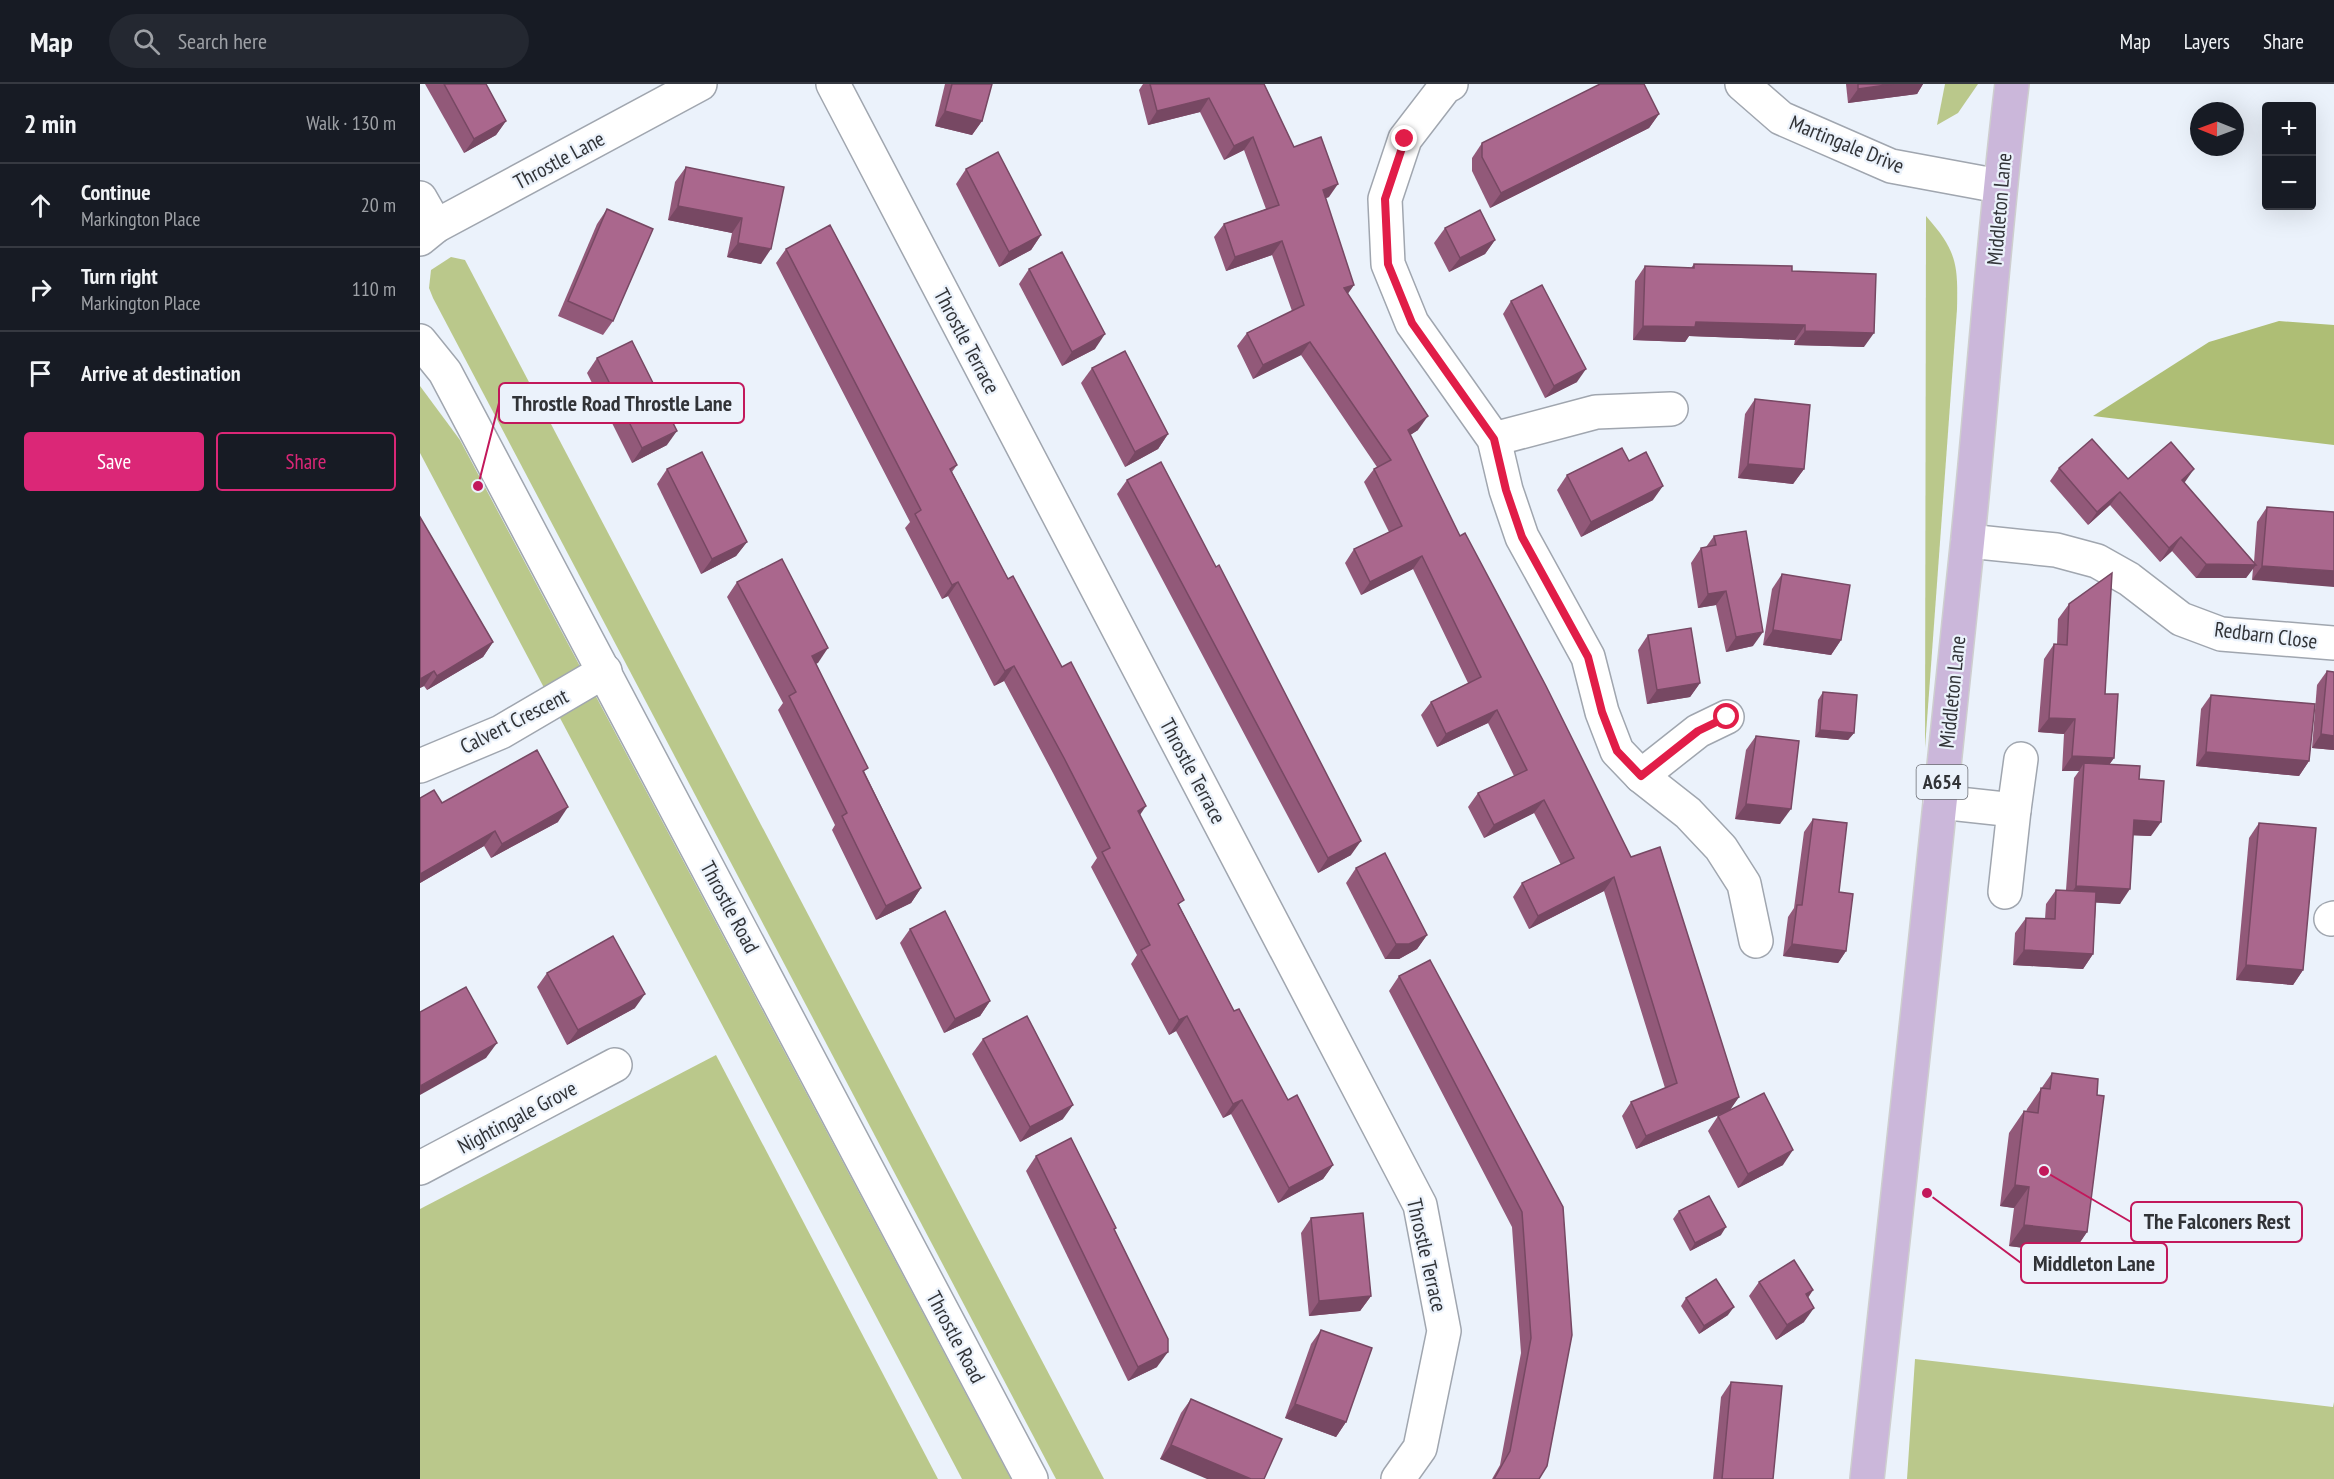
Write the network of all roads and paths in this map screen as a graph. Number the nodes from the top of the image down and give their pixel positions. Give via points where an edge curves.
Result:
1 (700, 84) edge
2 (833, 84) edge
3 (1451, 84) edge
4 (1742, 84) edge
5 (2012, 84) edge
6 (1999, 186) junction
7 (420, 198) edge
8 (428, 233) edge
9 (420, 341) edge
10 (1671, 409) dead end
11 (1494, 439) junction
12 (1968, 541) junction
13 (2334, 643) edge
14 (605, 671) junction
15 (1727, 717) dead end
16 (2021, 759) dead end
17 (420, 766) edge
18 (1641, 776) junction
19 (1940, 802) junction
20 (2014, 810) junction
21 (2005, 892) dead end
22 (1756, 941) dead end
23 (615, 1065) dead end
24 (420, 1168) edge
25 (1031, 1479) edge
26 (1398, 1479) edge
27 (1867, 1479) edge

1 - 8 street, Throstle Lane
2 - 26 street, Throstle Terrace via 1420,1205 1444,1331 1420,1448
3 - 11 street via 1405,139 1385,199 1388,264 1412,323
4 - 6 street, Martingale Drive via 1781,118 1891,166
5 - 6 main road, Middleton Lane / A654
6 - 12 main road, Middleton Lane / A654
7 - 8 street
9 - 14 street, Throstle Road via 445,372
10 - 11 street via 1596,412
11 - 18 street via 1522,537 1588,657 1617,751
12 - 13 street, Redbarn Close via 2056,550 2097,561 2129,579 2181,619 2221,634
12 - 19 main road, Middleton Lane / A654
14 - 17 street, Calvert Crescent via 501,732
14 - 25 street, Throstle Road
15 - 18 street via 1698,731
16 - 20 street
18 - 22 street via 1688,813 1721,848 1744,884
19 - 20 street
19 - 27 main road, Middleton Lane / A654
20 - 21 street
23 - 24 street, Nightingale Grove

